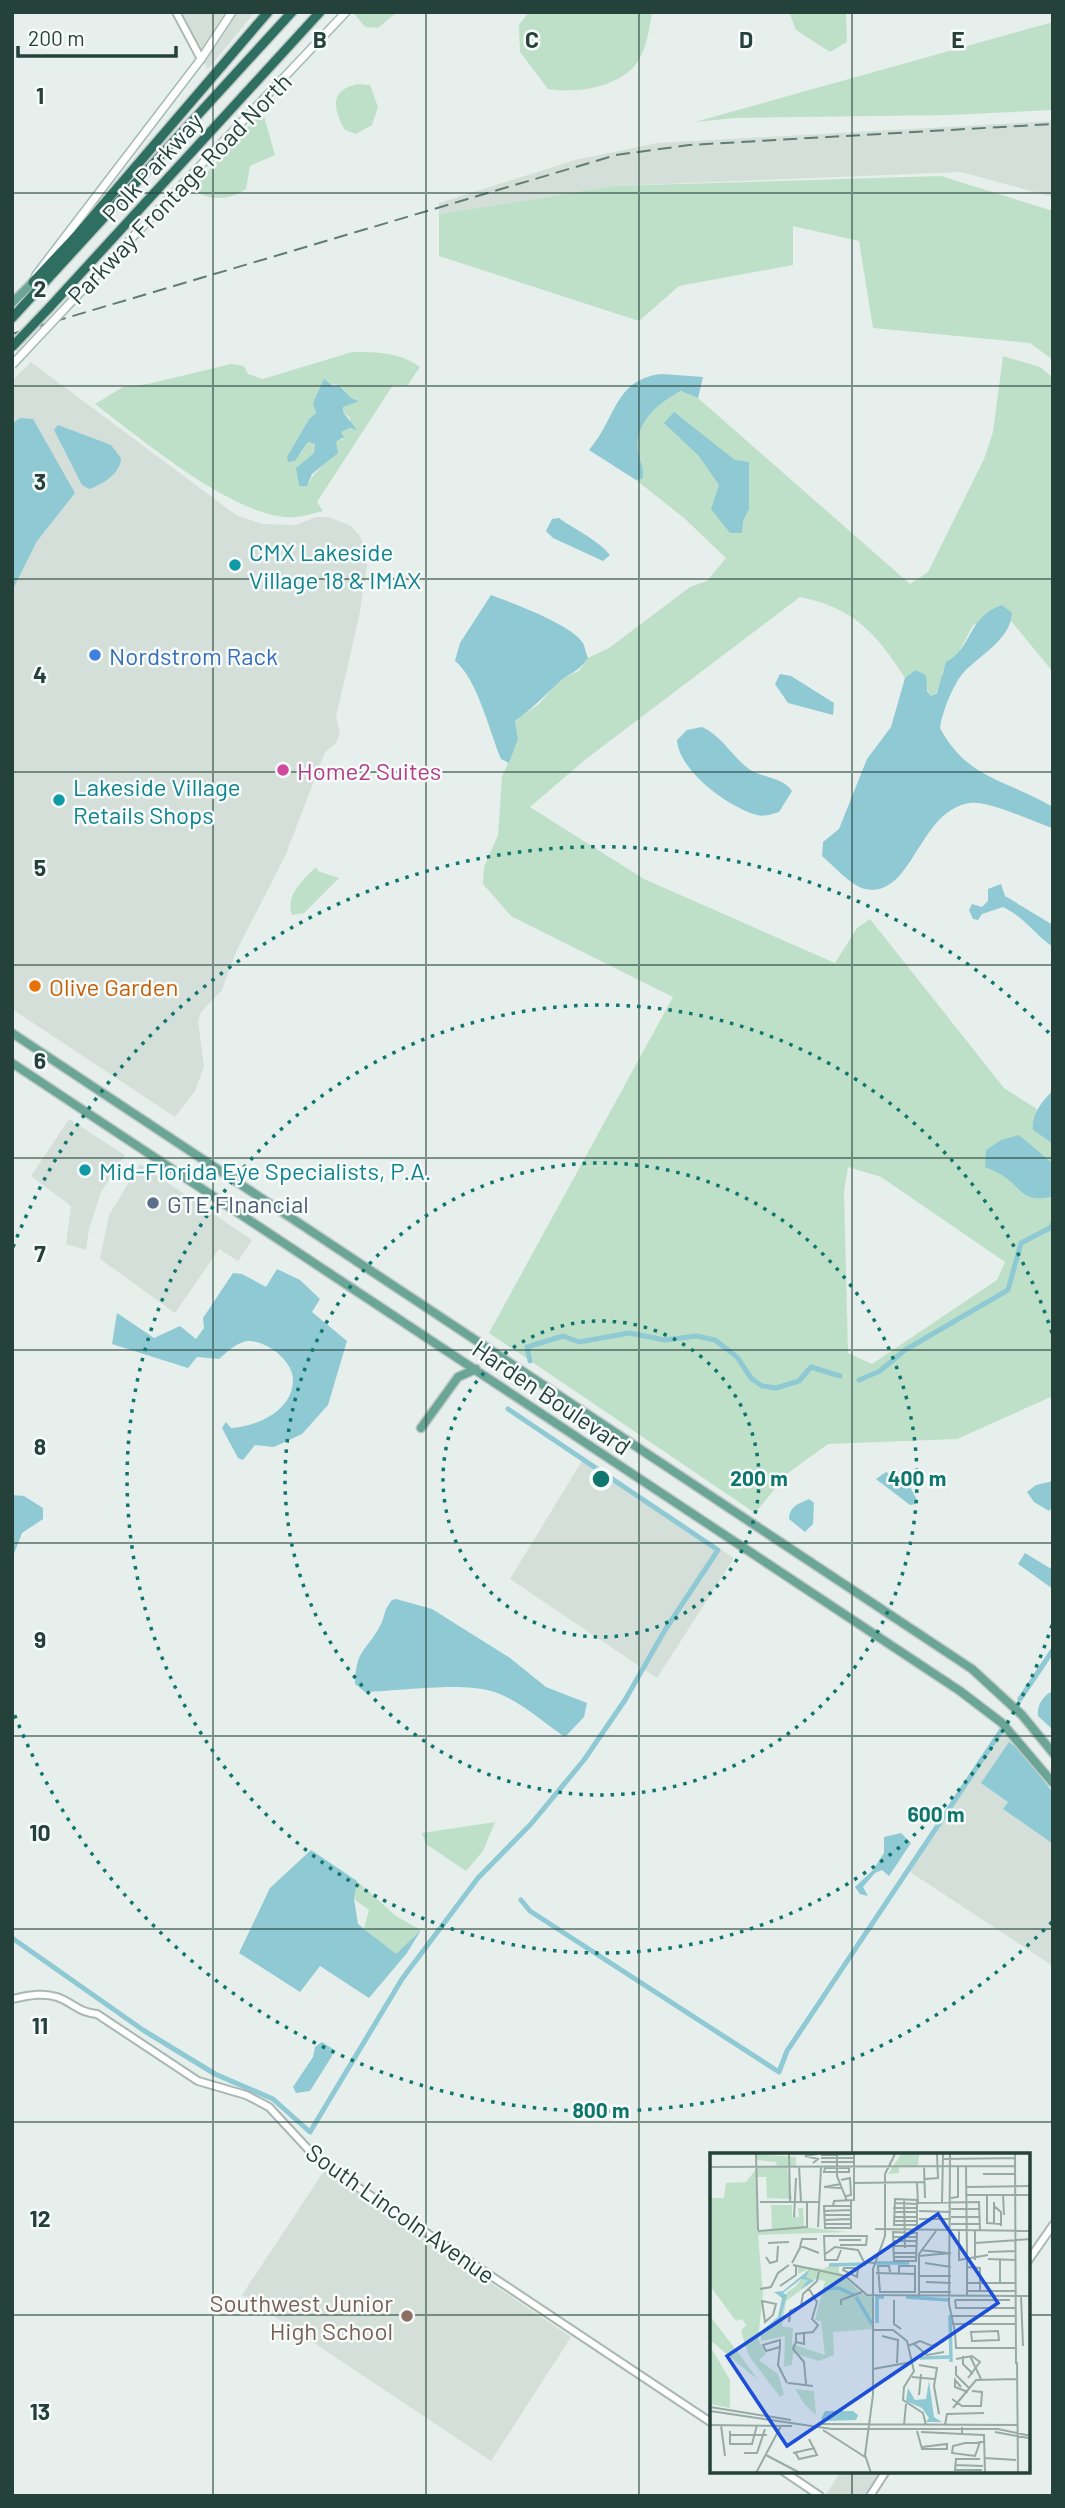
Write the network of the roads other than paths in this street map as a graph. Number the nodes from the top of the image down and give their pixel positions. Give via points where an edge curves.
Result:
1 (176, 12) edge
2 (232, 12) edge
3 (268, 12) edge
4 (292, 12) edge
5 (320, 12) edge
6 (346, 12) edge
7 (201, 59) junction
8 (33, 282) junction
9 (12, 303) edge
10 (12, 318) edge
11 (12, 347) edge
12 (12, 365) edge
13 (12, 1027) edge
14 (12, 1033) edge
15 (12, 1038) edge
16 (26, 1042) junction
17 (12, 1063) edge
18 (63, 1066) junction
19 (476, 1369) junction
20 (421, 1428) dead end
21 (1053, 1753) edge
22 (1053, 1783) edge
23 (12, 1999) edge
24 (1053, 2225) edge
25 (1030, 2259) edge
26 (710, 2422) edge
27 (786, 2473) edge
28 (885, 2473) edge
29 (820, 2496) edge
30 (870, 2496) edge

1 - 7 street
2 - 7 main road
3 - 8 highway
4 - 10 highway, Polk Parkway
5 - 11 highway, Polk Parkway, bridge
6 - 12 main road, Parkway Frontage Road North, bridge
7 - 8 main road
8 - 9 main road
13 - 16 main road
14 - 16 main road, Harden Boulevard
15 - 18 main road
16 - 18 main road, Harden Boulevard
17 - 19 main road, Harden Boulevard
18 - 21 main road, Harden Boulevard via 972,1669 1022,1715
19 - 20 main road via 458,1377
19 - 22 main road, Harden Boulevard via 982,1707 1025,1746
23 - 26 street, South Lincoln Avenue via 42,1994 85,2014 97,2014 198,2081 269,2107 320,2162
24 - 25 street
27 - 29 street
28 - 30 street

